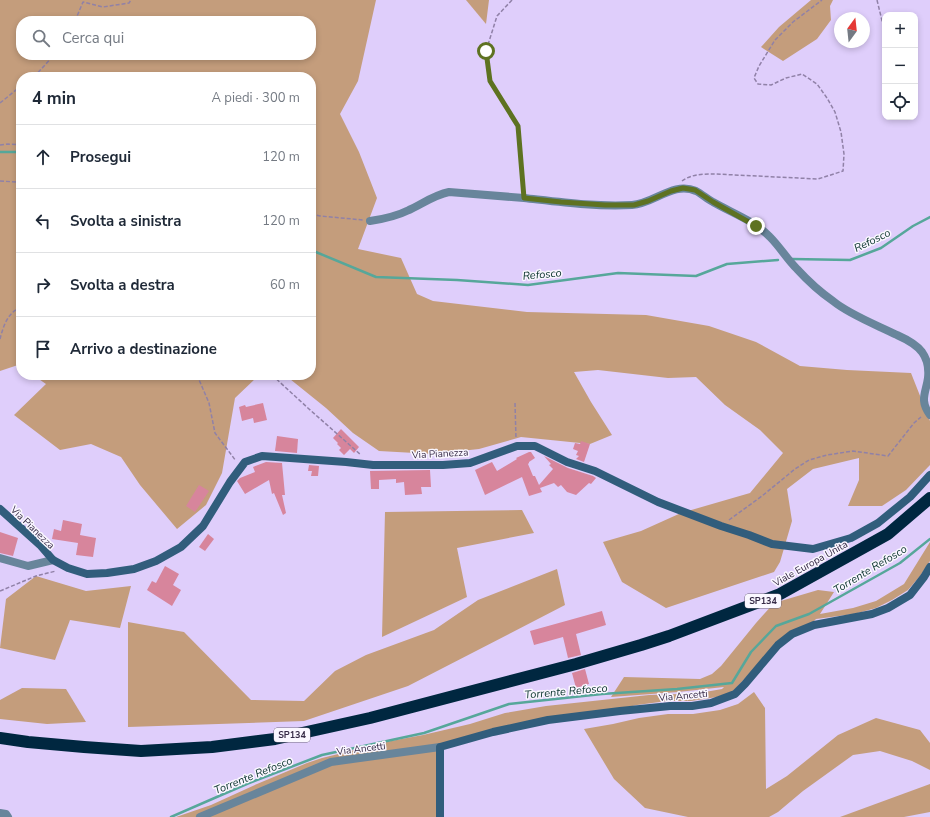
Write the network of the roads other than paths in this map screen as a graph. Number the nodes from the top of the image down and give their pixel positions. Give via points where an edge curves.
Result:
1 (370, 221) road end
2 (929, 414) edge
3 (930, 475) edge
4 (930, 498) edge
5 (0, 509) edge
6 (0, 558) edge
7 (52, 560) junction
8 (930, 567) edge
9 (0, 738) edge
10 (440, 748) junction
11 (0, 814) edge
12 (8, 817) edge
13 (200, 817) edge
14 (440, 817) edge

1 - 2 street via 395,216 449,192 597,205 634,205 683,188 695,190 770,236 796,269 834,303 913,343 926,359 928,378 924,401
3 - 7 street, Via Pianezza via 910,497 878,523 851,538 812,549 772,544 720,526 658,502 595,471 567,462 535,446 517,446 470,463 443,464 373,465 262,456 245,462 203,526 181,547 156,560 134,569 87,574
4 - 9 highway, Viale Europa Unita / SP134 via 888,534 780,594 669,636 576,664 370,718 274,738 212,747 141,751
5 - 7 street, Via Pianezza via 40,545
6 - 7 street, Via Pianezza via 28,566
8 - 10 street, Via Ancetti via 910,595 888,608 872,614 814,624 792,634 778,645 735,694 712,704 670,706 548,720 493,732
10 - 13 street, Via Ancetti via 331,762
10 - 14 street
11 - 12 street via 6,814

